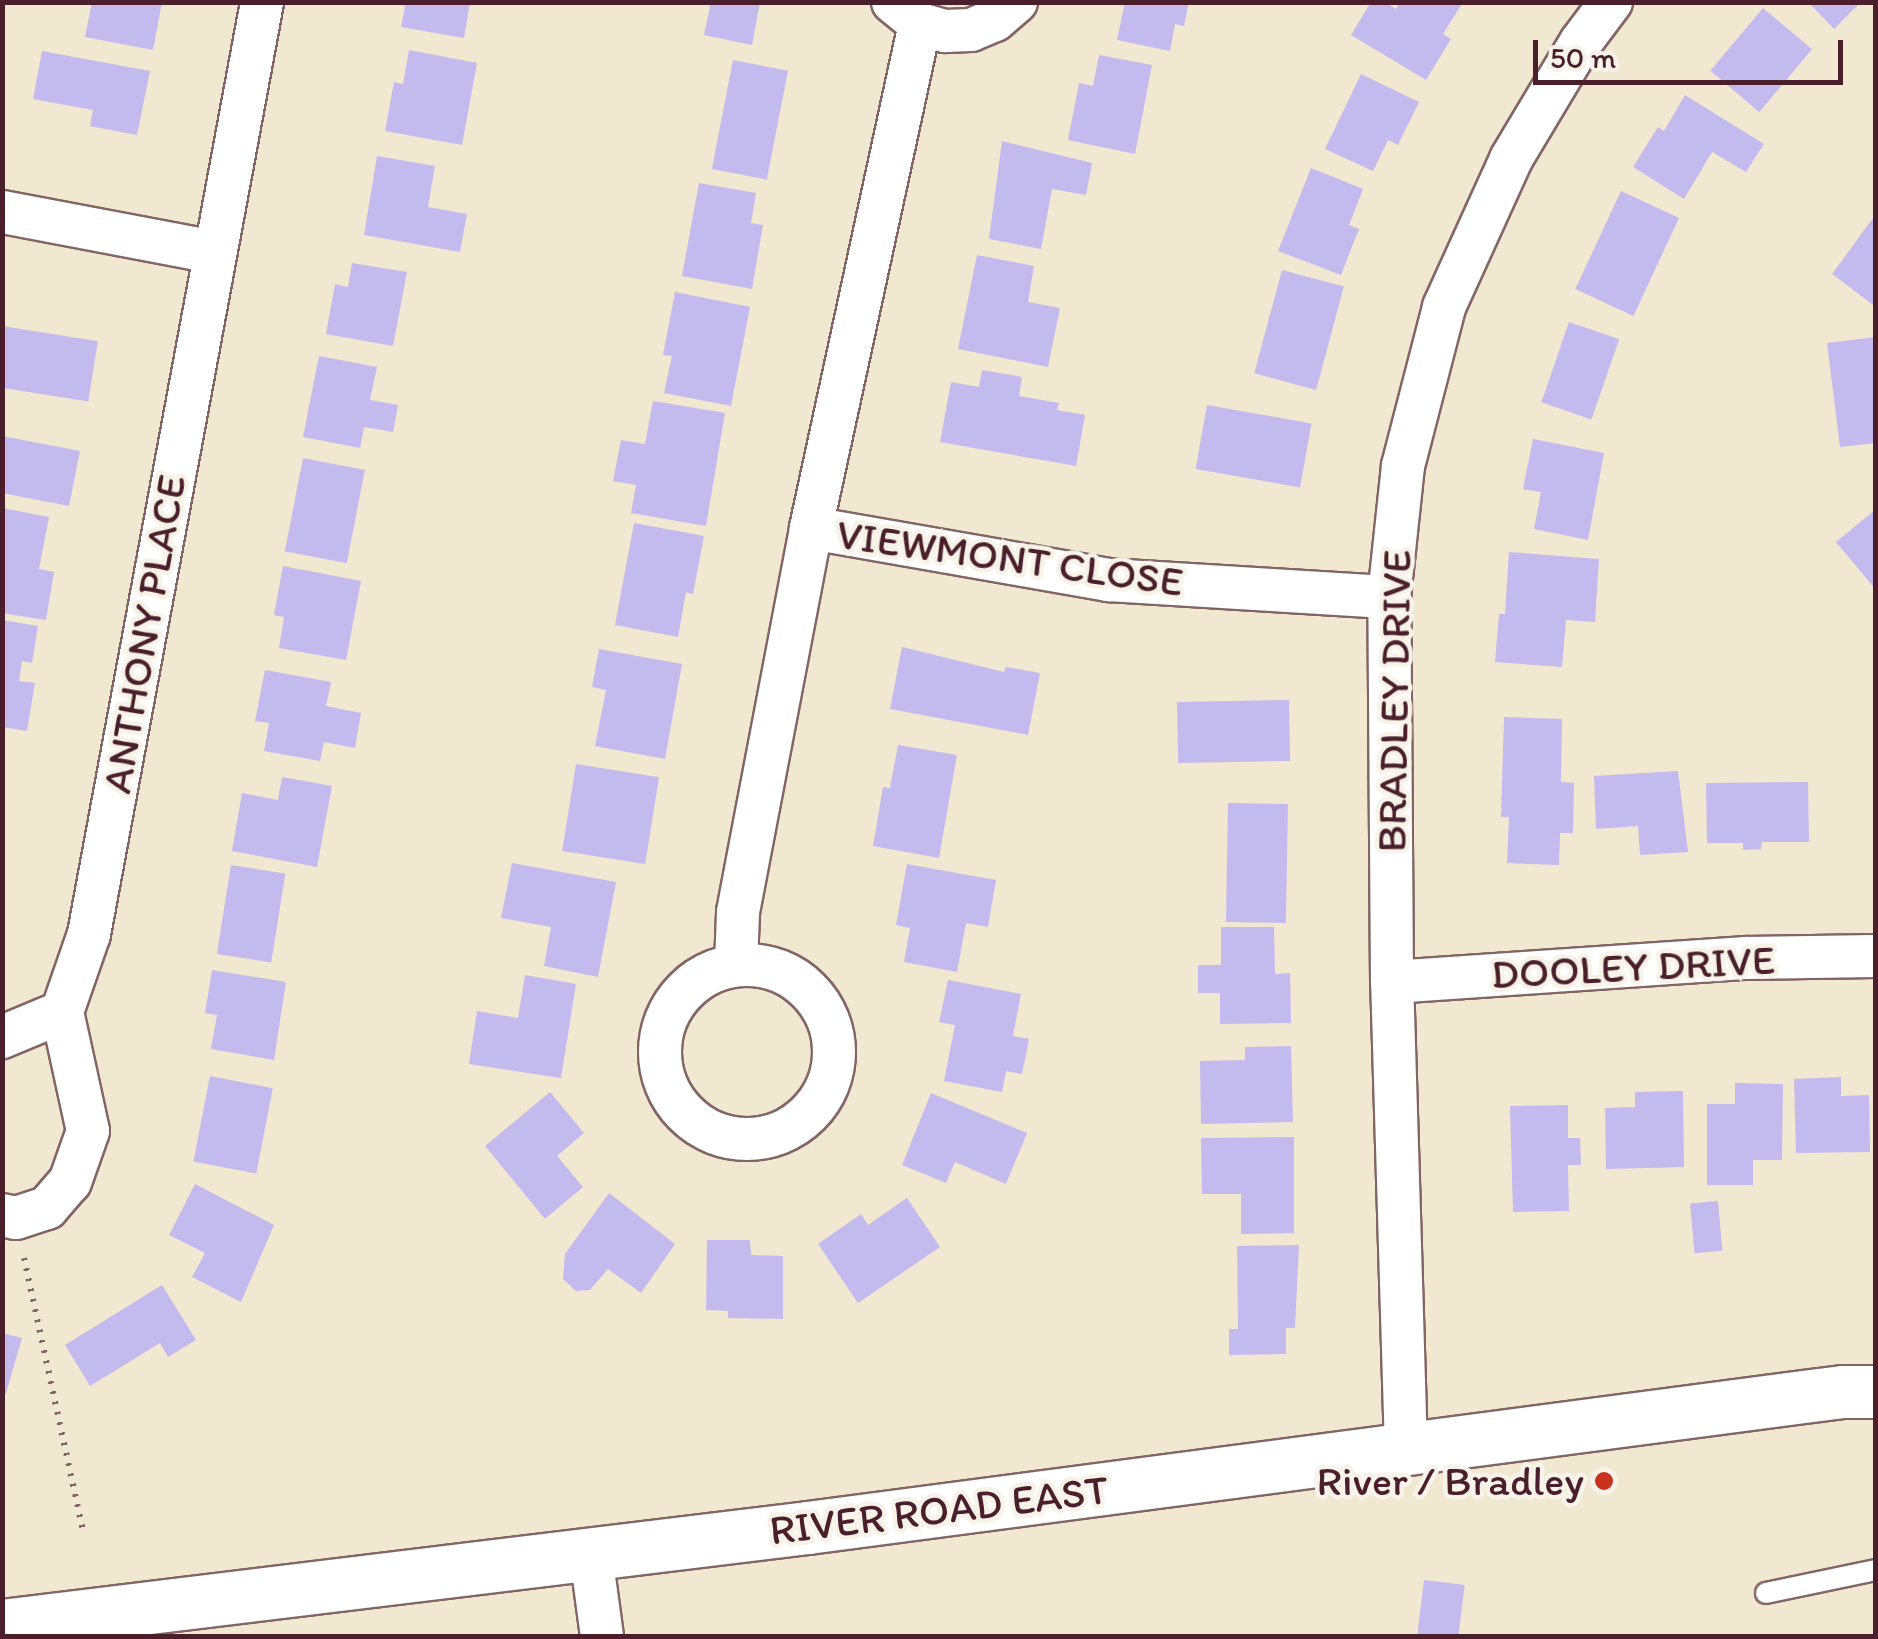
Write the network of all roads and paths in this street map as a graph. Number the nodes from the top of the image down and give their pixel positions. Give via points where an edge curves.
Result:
1 (262, 2) edge
2 (1016, 2) edge
3 (1611, 2) edge
4 (906, 13) edge
5 (2, 212) edge
6 (214, 252) junction
7 (811, 528) junction
8 (1389, 596) junction
9 (1876, 956) edge
10 (736, 965) junction
11 (1392, 982) junction
12 (62, 1012) junction
13 (2, 1036) edge
14 (9, 1216) edge
15 (1876, 1392) edge
16 (1406, 1448) junction
17 (83, 1531) dead end
18 (591, 1555) junction
19 (1876, 1570) edge
20 (1766, 1593) dead end
21 (2, 1626) edge
22 (602, 1636) edge

1 - 6 street, ANTHONY PLACE
2 - 4 street, VIEWMONT CLOSE via 971,30 945,31
3 - 8 street, BRADLEY DRIVE via 1510,159 1444,307 1403,466
4 - 7 street, VIEWMONT CLOSE
5 - 6 street
6 - 12 street, ANTHONY PLACE via 90,934
7 - 8 street, VIEWMONT CLOSE via 1109,580
7 - 10 street, VIEWMONT CLOSE via 738,912
8 - 11 street, BRADLEY DRIVE
9 - 11 street, DOOLEY DRIVE
10 - 10 street via 707,974 684,992 660,1046 662,1075 696,1123 723,1136 752,1139 791,1126 822,1098 834,1043 827,1017 801,984 764,966
11 - 16 street, BRADLEY DRIVE
12 - 13 street
12 - 14 street via 88,1132 70,1182 47,1208
14 - 17 path
15 - 16 street, RIVER ROAD EAST
16 - 18 street, RIVER ROAD EAST
18 - 21 street, RIVER ROAD EAST
18 - 22 street
19 - 20 lane

